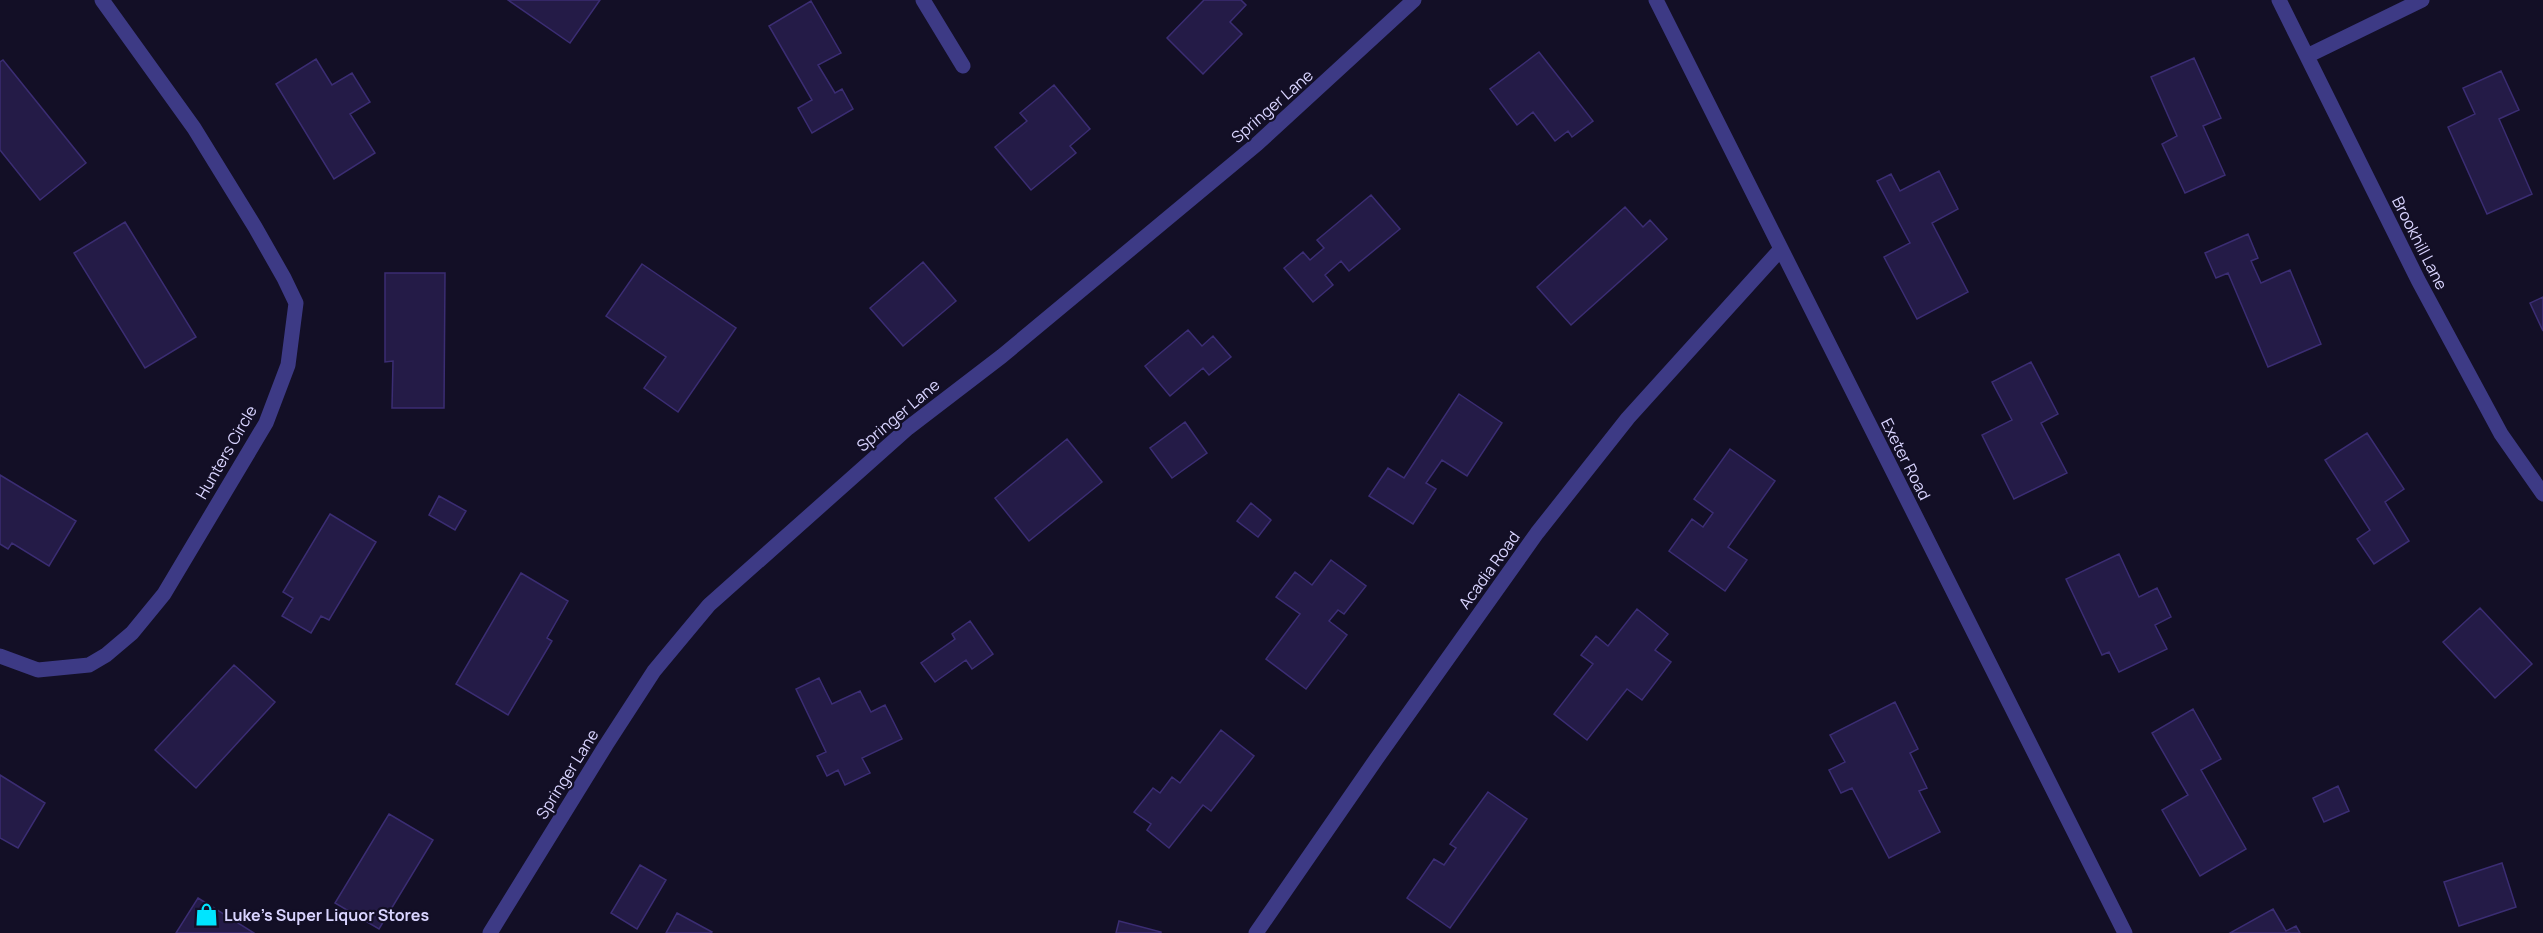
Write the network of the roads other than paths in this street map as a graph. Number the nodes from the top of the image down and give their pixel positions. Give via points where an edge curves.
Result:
1 (102, 0) edge
2 (923, 0) edge
3 (1414, 0) edge
4 (1656, 0) edge
5 (2279, 0) edge
6 (2422, 0) edge
7 (2307, 56) junction
8 (963, 66) dead end
9 (1780, 250) junction
10 (2543, 494) edge
11 (0, 656) edge
12 (490, 933) edge
13 (1256, 933) edge
14 (2125, 933) edge

1 - 11 street, Hunters Circle via 194,128 288,286 296,303 288,365 266,423 164,594 132,633 88,665 38,670
2 - 8 street
3 - 12 street, Springer Lane via 1257,144 1002,356 908,428 710,605 654,671
4 - 9 street, Exeter Road
5 - 7 street, Brookhill Lane
6 - 7 street
7 - 10 street, Brookhill Lane via 2418,280 2501,434
9 - 13 street, Acadia Road via 1628,418 1537,533
9 - 14 street, Exeter Road

